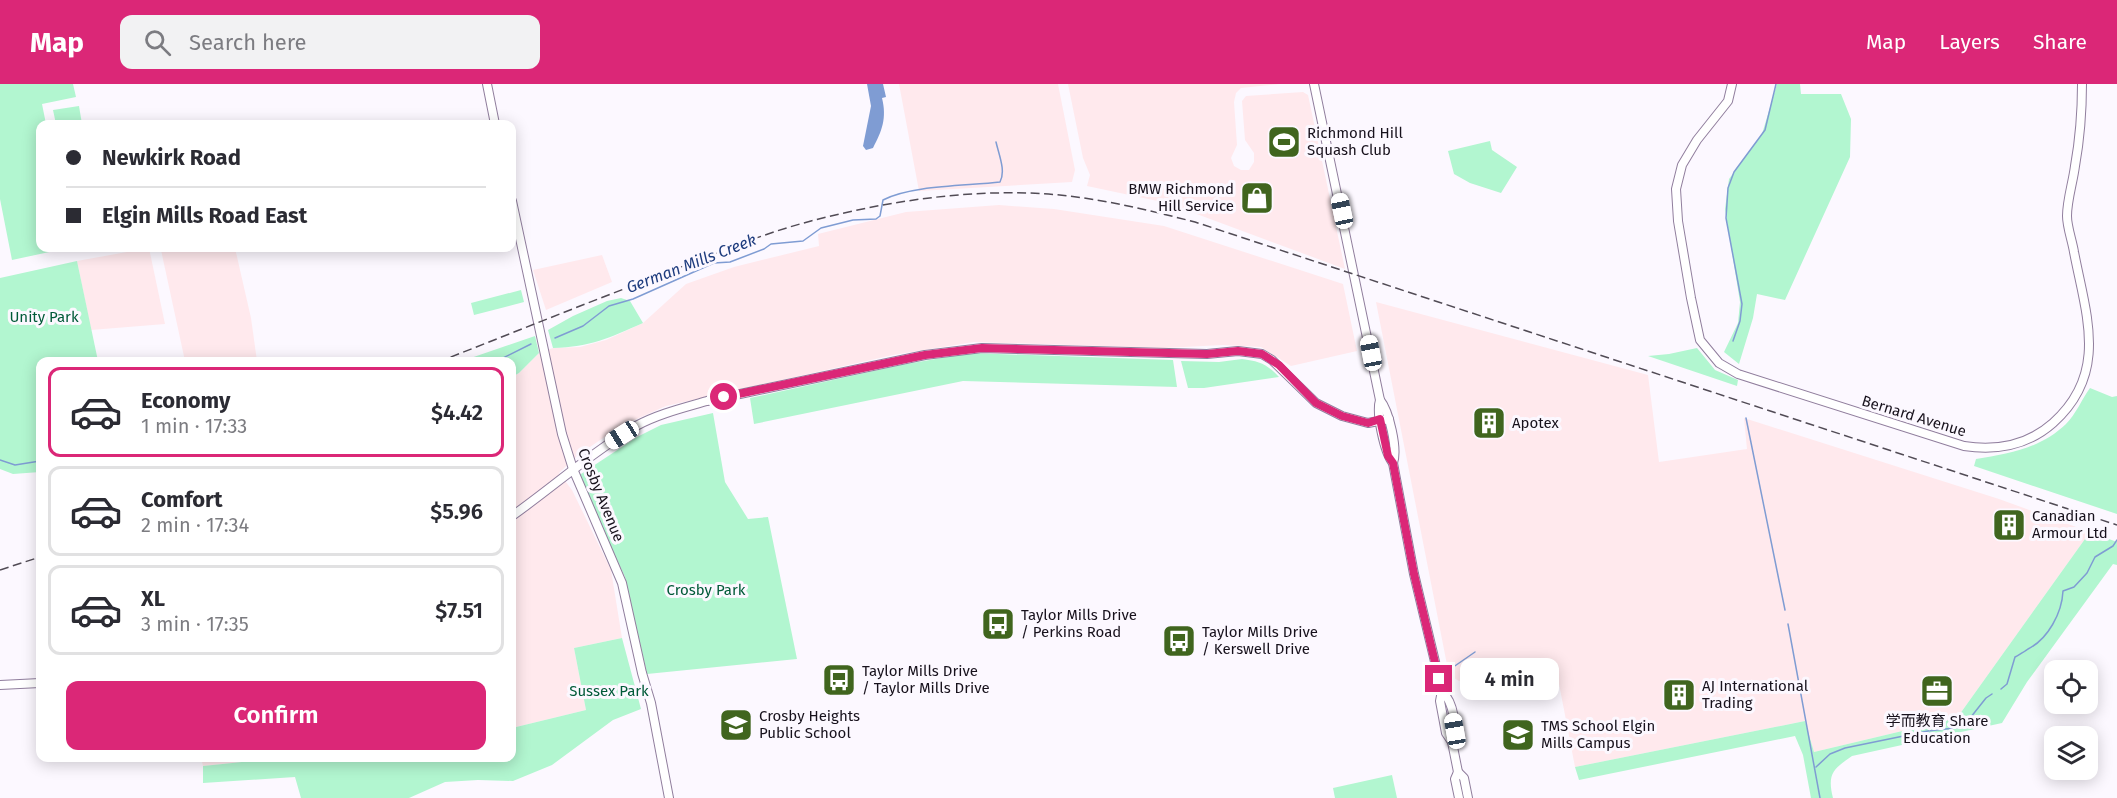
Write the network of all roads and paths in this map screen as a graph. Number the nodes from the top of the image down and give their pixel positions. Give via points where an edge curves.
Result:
1 (487, 84) edge
2 (1314, 84) edge
3 (1732, 84) edge
4 (2082, 84) edge
5 (494, 120) edge
6 (516, 220) edge
7 (1384, 419) junction
8 (573, 470) junction
9 (516, 513) edge
10 (36, 683) edge
11 (0, 685) edge
12 (1458, 772) junction
13 (669, 798) edge
14 (1459, 798) edge
15 (1468, 798) edge

1 - 5 street
2 - 7 street via 1380,399 1378,408
3 - 4 street, Bernard Avenue via 1728,101 1683,165 1676,189 1678,221 1700,340 1719,363 1738,374 1979,448 2007,447 2041,434 2070,404 2084,380 2090,352 2087,323 2067,216 2082,121
6 - 8 street, Crosby Avenue
7 - 8 street via 1368,423 1316,403 1279,365 1253,352 982,348 925,355 698,403 638,425
7 - 12 street via 1395,454 1393,463 1414,574 1442,691 1440,702 1446,733 1452,742
8 - 9 street
8 - 13 street, Crosby Avenue via 622,583
10 - 11 street
12 - 14 street via 1455,779
12 - 15 street via 1464,778

